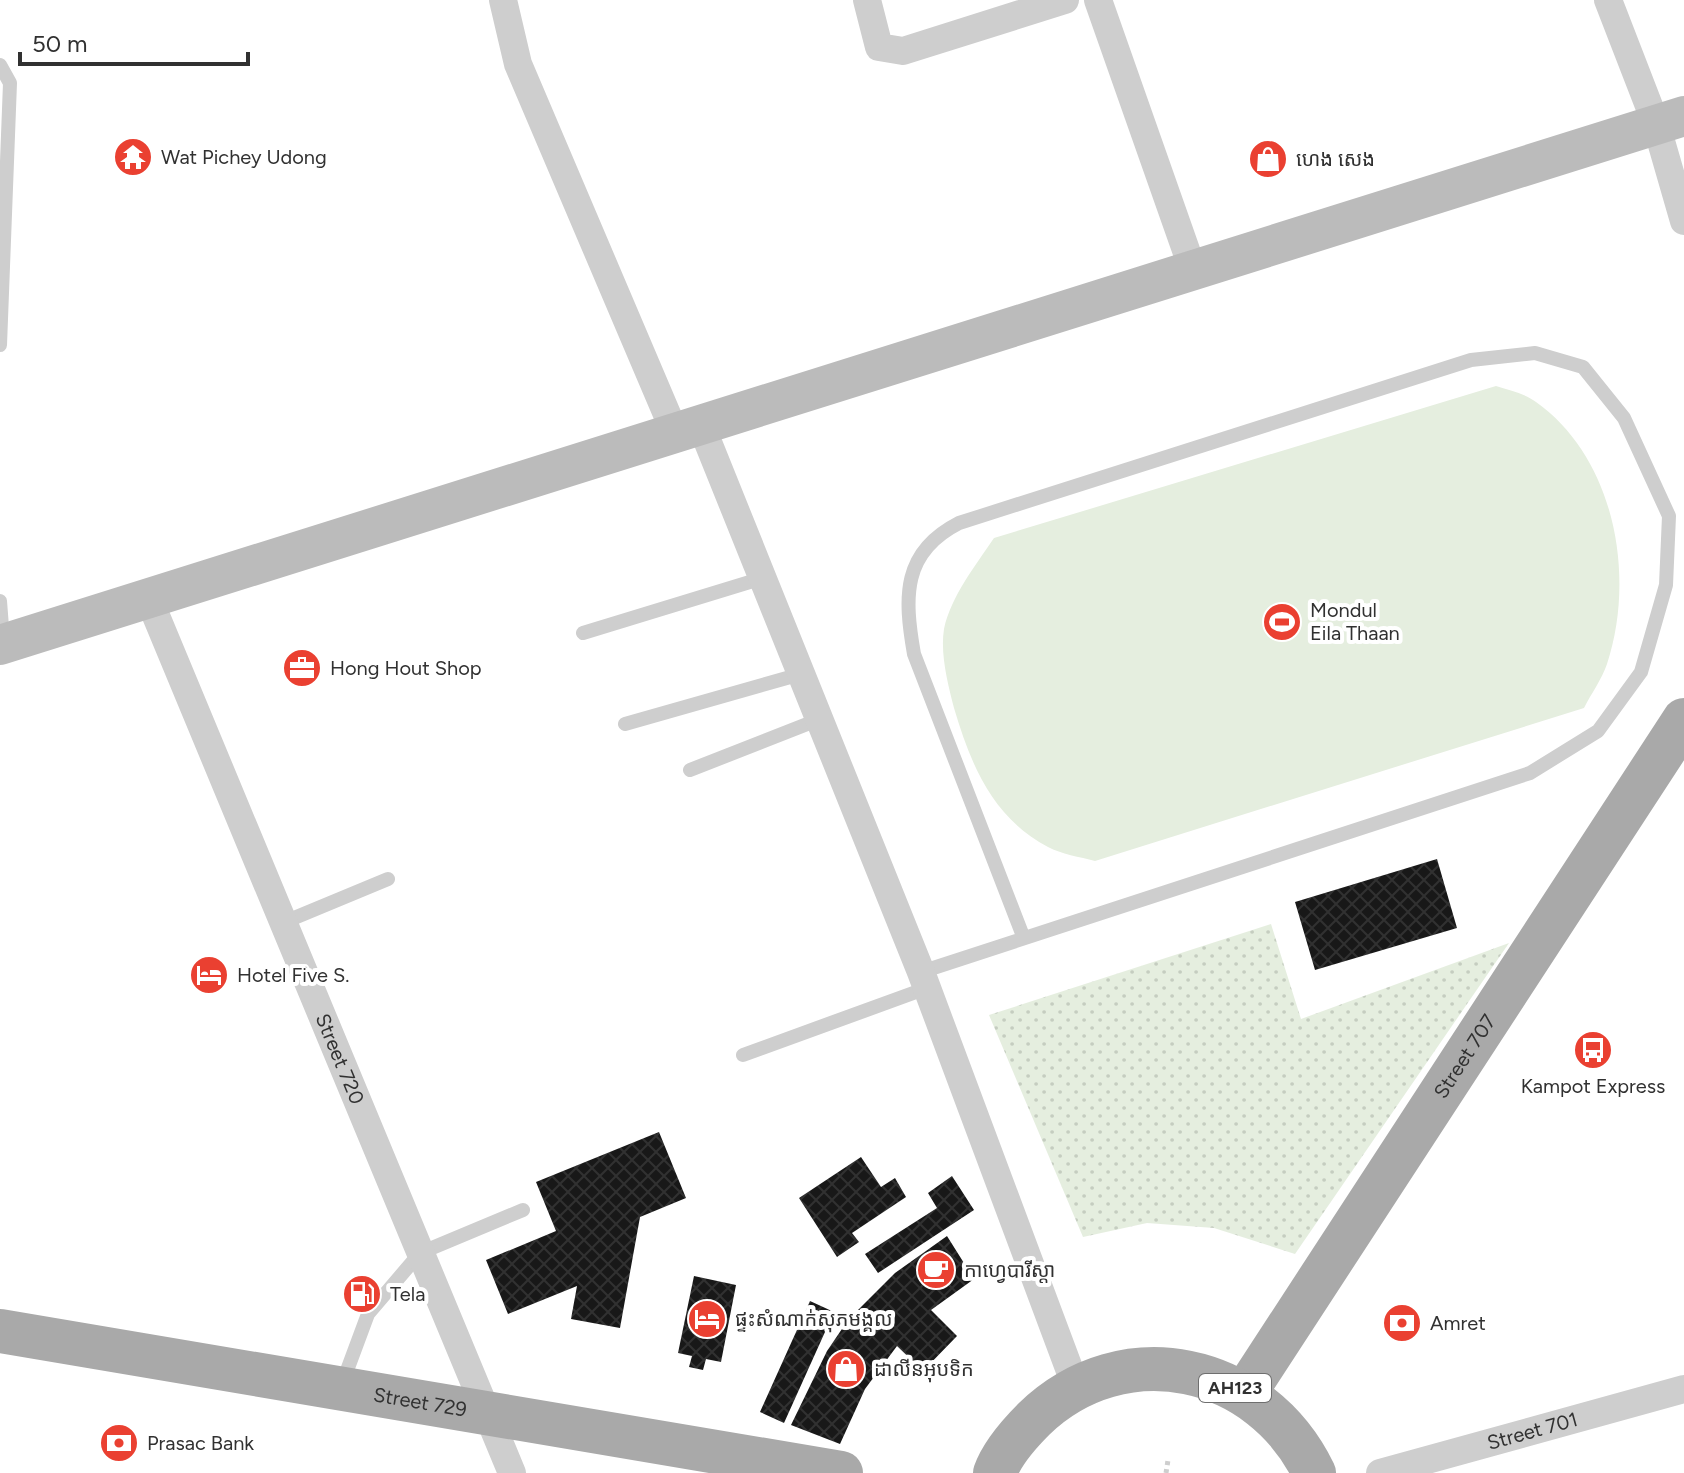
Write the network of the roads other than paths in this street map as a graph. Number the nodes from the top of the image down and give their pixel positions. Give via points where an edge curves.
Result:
1 (503, 0) edge
2 (867, 0) edge
3 (1065, 0) edge
4 (1098, 0) edge
5 (1608, 0) edge
6 (0, 65) edge
7 (1670, 120) edge
8 (1684, 221) edge
9 (1193, 270) junction
10 (0, 345) edge
11 (688, 429) junction
12 (1677, 514) edge
13 (763, 578) junction
14 (149, 599) junction
15 (0, 601) edge
16 (583, 633) dead end
17 (2, 645) edge
18 (801, 674) junction
19 (820, 719) junction
20 (1684, 720) edge
21 (625, 724) dead end
22 (690, 770) dead end
23 (388, 879) dead end
24 (282, 923) junction
25 (1023, 936) junction
26 (924, 980) junction
27 (743, 1055) dead end
28 (523, 1210) dead end
29 (420, 1253) junction
30 (0, 1331) edge
31 (1076, 1387) junction
32 (341, 1388) junction
33 (1684, 1389) edge
34 (1245, 1393) junction
35 (486, 1413) junction
36 (1439, 1465) edge
37 (512, 1473) edge
38 (841, 1473) edge
39 (995, 1473) edge
40 (1314, 1473) edge
41 (1380, 1473) edge

1 - 11 street via 518,64
2 - 3 street via 879,47 903,51
4 - 9 street
5 - 7 street
6 - 10 lane via 10,83
7 - 8 street
7 - 9 street
9 - 11 street
11 - 13 street
11 - 14 street
12 - 25 lane via 1666,585 1641,672 1598,731 1530,773
12 - 25 lane via 1624,418 1583,367 1535,353 1471,360 959,523 933,536 917,559 908,590 914,654
13 - 16 lane
13 - 18 street
14 - 17 street
14 - 24 street, Street 720
15 - 17 lane
18 - 19 street
18 - 21 lane
19 - 22 lane
19 - 26 street
20 - 34 main road, Street 707
23 - 24 lane
24 - 29 street, Street 720
25 - 26 lane
26 - 27 lane
26 - 31 street
28 - 29 lane
29 - 32 lane via 368,1314
29 - 35 street, Street 720
30 - 32 main road, Street 729
31 - 34 main road, AH123 via 1120,1372 1169,1369 1216,1379
31 - 39 main road, AH123 via 1020,1433
32 - 35 main road, Street 729
33 - 36 street, Street 701
34 - 40 main road, AH123 via 1285,1428
35 - 37 street, Street 720
35 - 38 main road, Street 729
36 - 41 street, Street 701

